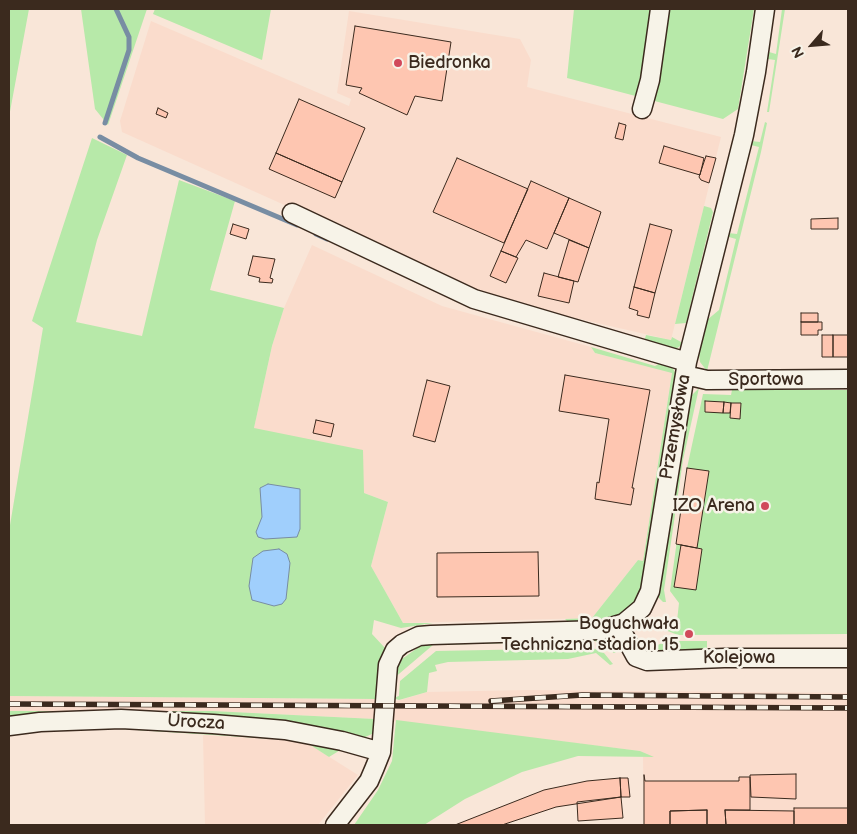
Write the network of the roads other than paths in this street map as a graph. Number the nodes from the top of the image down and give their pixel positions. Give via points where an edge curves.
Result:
1 (660, 9) edge
2 (765, 9) edge
3 (642, 109) dead end
4 (292, 214) dead end
5 (686, 368) junction
6 (848, 379) edge
7 (619, 626) junction
8 (848, 658) edge
9 (9, 726) edge
10 (381, 752) junction
11 (335, 825) edge

1 - 3 street via 650,80
2 - 5 street, Przemysłowa via 744,135
4 - 5 street, Sportowa via 474,299
5 - 6 street, Sportowa via 707,380
5 - 7 street, Przemysłowa via 650,590 642,608
7 - 8 street, Kolejowa via 636,657 647,661
7 - 10 street, Przemysłowa via 601,630 431,635 408,641 395,650 388,666
9 - 10 street, Urocza via 121,719 222,725 285,730
10 - 11 street, Przemysłowa via 369,781

